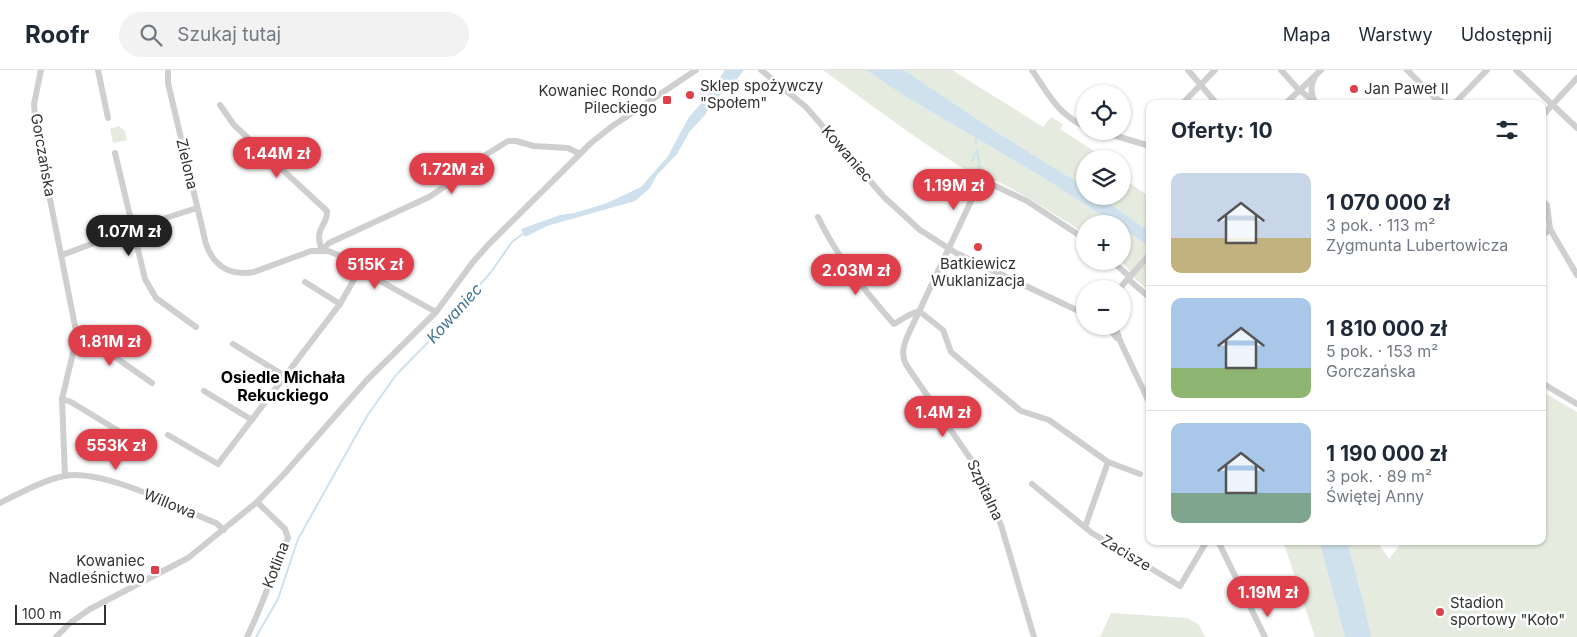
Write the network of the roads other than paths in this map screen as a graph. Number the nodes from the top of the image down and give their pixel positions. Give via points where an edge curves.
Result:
1 (41, 70) edge
2 (98, 70) edge
3 (168, 70) edge
4 (696, 70) edge
5 (761, 70) edge
6 (1032, 70) edge
7 (1188, 70) edge
8 (1215, 70) edge
9 (1281, 70) edge
10 (1407, 70) edge
11 (1487, 70) edge
12 (1516, 70) edge
13 (1319, 72) edge
14 (1577, 78) edge
15 (1201, 84) junction
16 (1299, 90) junction
17 (1434, 97) junction
18 (1186, 100) edge
19 (1214, 100) edge
20 (1289, 100) edge
21 (1313, 100) edge
22 (1315, 100) edge
23 (1436, 100) edge
24 (1439, 100) edge
25 (1458, 100) edge
26 (1552, 105) junction
27 (220, 106) dead end
28 (1546, 112) edge
29 (108, 118) dead end
30 (1076, 122) edge
31 (1577, 128) edge
32 (1131, 140) edge
33 (1146, 144) edge
34 (115, 152) dead end
35 (580, 154) junction
36 (1546, 203) edge
37 (197, 208) junction
38 (818, 217) dead end
39 (134, 228) junction
40 (1550, 229) junction
41 (1546, 232) edge
42 (1076, 233) edge
43 (949, 249) junction
44 (322, 250) junction
45 (62, 255) junction
46 (1146, 259) edge
47 (360, 269) junction
48 (1120, 270) edge
49 (1577, 274) edge
50 (1128, 279) junction
51 (305, 282) dead end
52 (1146, 295) edge
53 (340, 304) junction
54 (1067, 306) junction
55 (1076, 308) edge
56 (1076, 310) edge
57 (919, 311) junction
58 (436, 312) junction
59 (196, 327) dead end
60 (1114, 335) edge
61 (1118, 335) edge
62 (77, 336) junction
63 (1121, 343) junction
64 (232, 344) dead end
65 (285, 376) junction
66 (152, 383) dead end
67 (1546, 385) edge
68 (204, 391) dead end
69 (1146, 396) edge
70 (62, 400) junction
71 (1577, 404) edge
72 (252, 420) junction
73 (117, 430) dead end
74 (168, 435) dead end
75 (1108, 462) junction
76 (1140, 474) dead end
77 (65, 476) junction
78 (1032, 484) dead end
79 (257, 502) junction
80 (0, 503) edge
81 (1085, 527) junction
82 (224, 530) junction
83 (1204, 545) edge
84 (1220, 545) edge
85 (56, 637) edge
86 (247, 637) edge
87 (1034, 637) edge
88 (1265, 637) edge

1 - 45 street, Gorczańska via 34,104 36,128
2 - 29 street
3 - 37 street, Zielona via 168,83
4 - 35 street via 611,127
5 - 43 street, Kowaniec via 812,114 900,213
6 - 30 street via 1062,113
7 - 15 street
8 - 15 street
9 - 16 street
10 - 17 street
11 - 25 street
12 - 26 street
13 - 16 street
13 - 22 street via 1311,86
14 - 26 street
15 - 18 street
15 - 19 street
16 - 20 street
16 - 21 street
17 - 23 street
17 - 24 street
26 - 28 street
26 - 31 street
27 - 44 street via 234,125 327,211 318,239
32 - 33 street
34 - 39 street
35 - 44 street, Zielona via 568,148 508,141 429,197 329,243
35 - 58 street via 481,253
36 - 40 street
37 - 39 street
37 - 44 street, Zielona via 208,249 218,264 228,271 254,272 302,253
38 - 57 street via 830,241 894,324
39 - 45 street
39 - 59 street via 150,289 156,298
40 - 41 street
40 - 49 street
42 - 43 street, Szpitalna via 1027,201 991,184 984,184 972,199
43 - 54 street, Kowaniec
43 - 57 street, Szpitalna
44 - 47 street via 341,256
45 - 62 street, Gorczańska
46 - 50 street
47 - 53 street
47 - 58 street
48 - 50 street
50 - 52 street
51 - 53 street
53 - 65 street
54 - 55 street, Kowaniec
54 - 56 street, Kowaniec
57 - 75 street via 943,330 951,352 1021,412 1048,420
57 - 87 street, Szpitalna via 904,346 904,362 984,482 1001,525
58 - 79 street via 366,381
60 - 63 street
61 - 63 street
62 - 66 street via 98,345
62 - 70 street, Gorczańska
63 - 69 street
64 - 65 street
65 - 72 street
67 - 71 street
68 - 72 street
70 - 73 street via 71,402
70 - 77 street, Gorczańska
72 - 74 street via 218,464
75 - 76 street
75 - 81 street
77 - 80 street, Willowa
77 - 82 street, Willowa via 84,475 109,480 216,523
78 - 81 street, Zacisze
79 - 82 street
79 - 86 street, Kotlina via 285,529 288,538
81 - 83 street, Zacisze via 1180,586
82 - 85 street via 174,566 90,609
84 - 88 street

